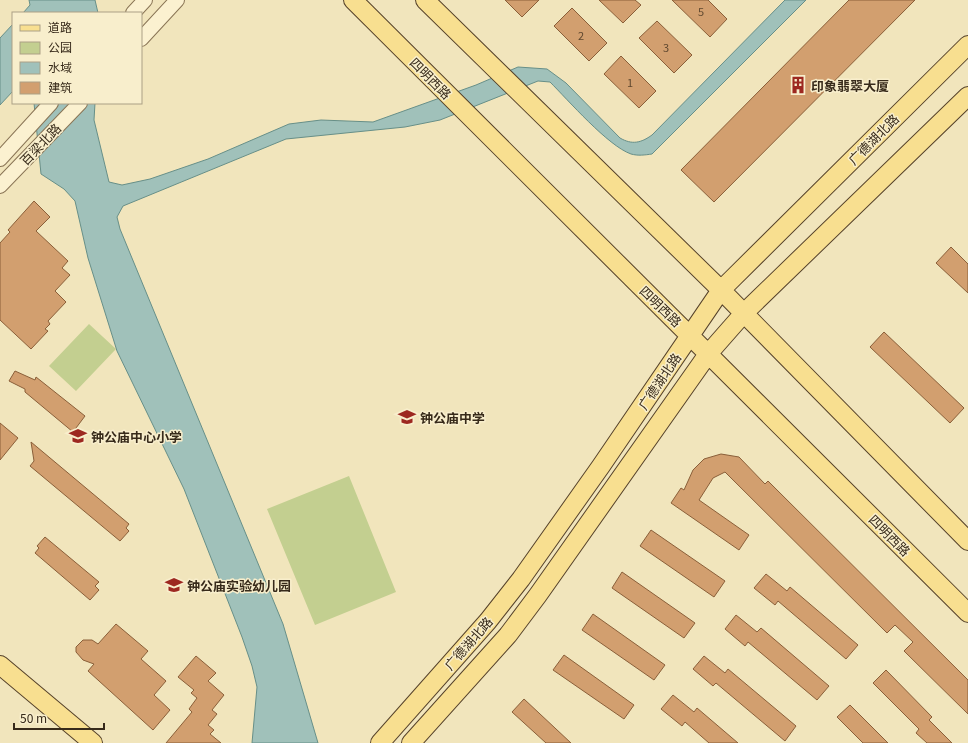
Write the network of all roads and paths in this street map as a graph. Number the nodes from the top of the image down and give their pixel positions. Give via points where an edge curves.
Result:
1 (146, 0) edge
2 (177, 0) edge
3 (353, 0) edge
4 (424, 0) edge
5 (135, 12) edge
6 (142, 38) edge
7 (968, 45) edge
8 (968, 96) edge
9 (50, 104) edge
10 (79, 104) edge
11 (0, 159) edge
12 (0, 186) edge
13 (721, 290) junction
14 (744, 313) junction
15 (690, 336) junction
16 (708, 354) junction
17 (968, 541) edge
18 (968, 613) edge
19 (0, 665) edge
20 (93, 743) edge
21 (380, 743) edge
22 (412, 743) edge

1 - 5 street
2 - 6 street
3 - 15 main road, 四明西路
4 - 13 main road
7 - 13 main road, 广德湖北路
8 - 14 main road, 广德湖北路
9 - 11 street, 百梁北路
10 - 12 street, 百梁北路
13 - 14 main road
13 - 15 main road, 广德湖北路
14 - 16 main road, 广德湖北路
14 - 17 main road
15 - 16 main road, 四明西路
15 - 21 main road, 广德湖北路 via 521,579 488,621
16 - 18 main road, 四明西路
16 - 22 main road, 广德湖北路 via 508,635
19 - 20 main road

